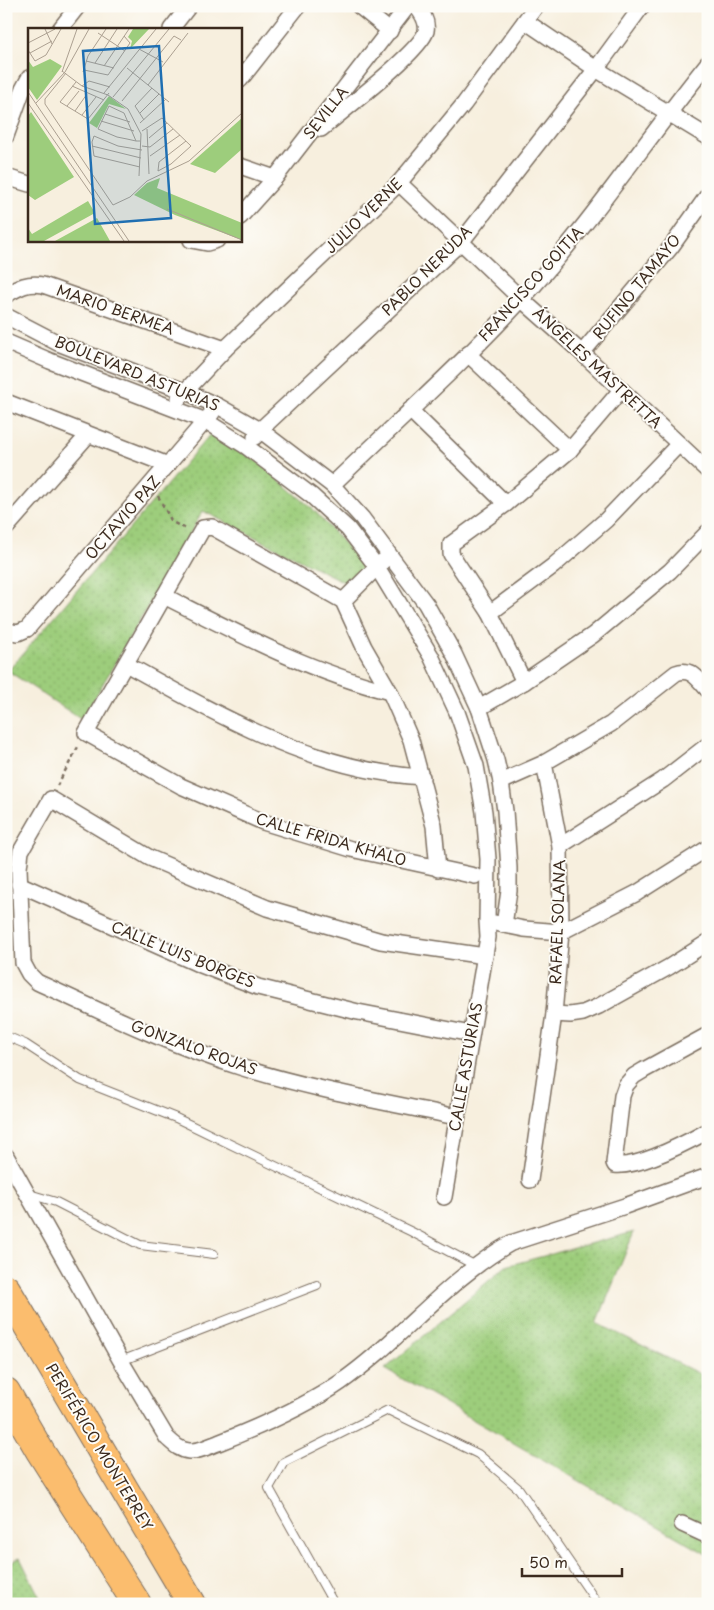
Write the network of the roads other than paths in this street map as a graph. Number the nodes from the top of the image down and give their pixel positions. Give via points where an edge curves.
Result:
1 (78, 6) edge
2 (189, 6) edge
3 (298, 6) edge
4 (359, 6) edge
5 (408, 6) edge
6 (416, 6) edge
7 (536, 6) edge
8 (642, 6) edge
9 (525, 21) junction
10 (61, 28) edge
11 (172, 28) edge
12 (390, 31) junction
13 (708, 63) edge
14 (596, 68) junction
15 (241, 79) edge
16 (27, 86) edge
17 (669, 112) junction
18 (6, 136) edge
19 (708, 137) edge
20 (298, 148) junction
21 (241, 166) edge
22 (6, 177) edge
23 (275, 178) junction
24 (399, 183) junction
25 (28, 184) edge
26 (708, 195) edge
27 (241, 216) edge
28 (214, 241) edge
29 (462, 241) junction
30 (196, 242) edge
31 (6, 295) edge
32 (522, 299) junction
33 (6, 316) edge
34 (6, 342) edge
35 (225, 349) junction
36 (582, 353) junction
37 (468, 354) junction
38 (621, 390) junction
39 (184, 391) junction
40 (7, 404) edge
41 (218, 406) junction
42 (172, 408) junction
43 (410, 410) junction
44 (206, 421) junction
45 (260, 430) junction
46 (88, 435) junction
47 (679, 444) junction
48 (247, 447) junction
49 (570, 450) junction
50 (168, 465) junction
51 (708, 471) edge
52 (332, 485) junction
53 (506, 504) junction
54 (6, 528) edge
55 (708, 532) edge
56 (390, 555) junction
57 (377, 567) junction
58 (164, 596) junction
59 (343, 601) junction
60 (490, 612) junction
61 (6, 631) edge
62 (126, 664) junction
63 (524, 682) junction
64 (708, 690) edge
65 (390, 692) junction
66 (479, 708) junction
67 (708, 745) edge
68 (544, 763) junction
69 (422, 777) junction
70 (501, 782) junction
71 (560, 846) junction
72 (708, 848) edge
73 (438, 869) junction
74 (475, 876) dead end
75 (19, 884) junction
76 (487, 921) junction
77 (504, 925) junction
78 (561, 932) junction
79 (488, 937) junction
80 (708, 942) edge
81 (485, 956) junction
82 (554, 1014) junction
83 (471, 1034) junction
84 (708, 1035) edge
85 (6, 1036) edge
86 (457, 1117) junction
87 (708, 1131) edge
88 (6, 1156) edge
89 (708, 1176) edge
90 (530, 1180) dead end
91 (27, 1194) junction
92 (444, 1197) dead end
93 (214, 1254) dead end
94 (476, 1266) junction
95 (317, 1285) dead end
96 (6, 1289) edge
97 (121, 1361) junction
98 (6, 1392) edge
99 (682, 1524) dead end
100 (708, 1536) edge
101 (137, 1604) edge
102 (192, 1604) edge
103 (334, 1604) edge
104 (598, 1604) edge

1 - 10 street
2 - 11 street
3 - 15 street
4 - 12 street
5 - 12 street, SEVILLA
6 - 20 street via 426,24 426,32 418,45
7 - 9 street, JULIO VERNE
8 - 14 street, PABLO NERUDA
9 - 14 street
9 - 24 street, JULIO VERNE via 464,104
12 - 20 street, SEVILLA
13 - 17 street, FRANCISCO GOITIA
14 - 17 street
14 - 29 street, PABLO NERUDA
16 - 18 street
17 - 19 street
17 - 32 street, FRANCISCO GOITIA via 608,196
20 - 23 street, SEVILLA
21 - 23 street
22 - 25 street
23 - 27 street, SEVILLA
24 - 29 street, ÁNGELES MASTRETTA
24 - 35 street, JULIO VERNE
26 - 36 street, RUFINO TAMAYO via 671,247
28 - 30 street via 207,244
29 - 32 street, ÁNGELES MASTRETTA
29 - 45 street, PABLO NERUDA
31 - 35 street, MARIO BERMEA via 23,285 43,285
32 - 36 street, ÁNGELES MASTRETTA
32 - 37 street, FRANCISCO GOITIA
33 - 39 street, BOULEVARD ASTURIAS via 58,343
34 - 42 street, BOULEVARD ASTURIAS
35 - 39 street, JULIO VERNE
36 - 38 street, ÁNGELES MASTRETTA
37 - 43 street, FRANCISCO GOITIA
37 - 49 street
38 - 47 street, ÁNGELES MASTRETTA
38 - 49 street
39 - 41 street, BOULEVARD ASTURIAS
39 - 42 street, JULIO VERNE
40 - 46 street
41 - 44 street, OCTAVIO PAZ
41 - 45 street, BOULEVARD ASTURIAS
42 - 44 street, BOULEVARD ASTURIAS
43 - 52 street, FRANCISCO GOITIA
43 - 53 street
44 - 48 street, BOULEVARD ASTURIAS
44 - 50 street, OCTAVIO PAZ
45 - 48 street, PABLO NERUDA
45 - 52 street, BOULEVARD ASTURIAS
46 - 50 street
46 - 54 street
47 - 51 street, ÁNGELES MASTRETTA
47 - 60 street via 606,520 553,566
48 - 57 street, BOULEVARD ASTURIAS via 312,496 348,530
49 - 53 street
50 - 61 street, OCTAVIO PAZ via 27,629 18,633
52 - 56 street, BOULEVARD ASTURIAS
53 - 60 street via 450,547 451,554
55 - 63 street via 670,571 593,635
56 - 57 street
56 - 66 street, BOULEVARD ASTURIAS via 426,604
57 - 59 street
57 - 76 street, BOULEVARD ASTURIAS via 431,656 457,712 476,766 488,859
58 - 59 street via 203,528 212,527
58 - 62 street
58 - 65 street via 266,648 327,673
59 - 65 street
60 - 63 street
62 - 69 street via 214,713 302,751 362,769
62 - 73 street, CALLE FRIDA KHALO via 86,733 181,786 263,822 351,849
63 - 66 street
64 - 68 street via 694,674 684,670 676,673 611,724
65 - 69 street via 412,740
66 - 70 street, BOULEVARD ASTURIAS
67 - 71 street via 663,780
68 - 70 street
68 - 71 street, RAFAEL SOLANA
69 - 73 street via 434,826
70 - 77 street, BOULEVARD ASTURIAS via 509,868
71 - 78 street, RAFAEL SOLANA
72 - 78 street via 637,893
73 - 74 street, CALLE FRIDA KHALO
75 - 81 street, GONZALO ROJAS via 21,851 50,798 150,858 267,908 381,940
75 - 83 street, CALLE LUIS BORGES via 258,987 358,1012
75 - 86 street, GONZALO ROJAS via 23,963 37,982 155,1036 240,1067
76 - 77 street
76 - 79 street, CALLE ASTURIAS
77 - 78 street
77 - 79 street
78 - 82 street, RAFAEL SOLANA
79 - 81 street, CALLE ASTURIAS
80 - 82 street via 599,1006 583,1013
81 - 83 street, CALLE ASTURIAS
82 - 90 street, RAFAEL SOLANA
83 - 86 street, CALLE ASTURIAS
84 - 87 street via 634,1076 626,1085 613,1162 619,1166 636,1162
85 - 94 lane via 25,1044 80,1080 176,1118
86 - 92 street, CALLE ASTURIAS
88 - 91 street
89 - 94 street via 511,1243
91 - 93 lane via 56,1202 140,1245
91 - 97 street
94 - 97 street via 340,1383 243,1433 200,1450 178,1448 167,1438
95 - 97 lane
96 - 102 highway, PERIFÉRICO MONTERREY
98 - 101 highway
99 - 100 street
103 - 104 lane via 269,1488 284,1462 388,1410 478,1454 519,1489

